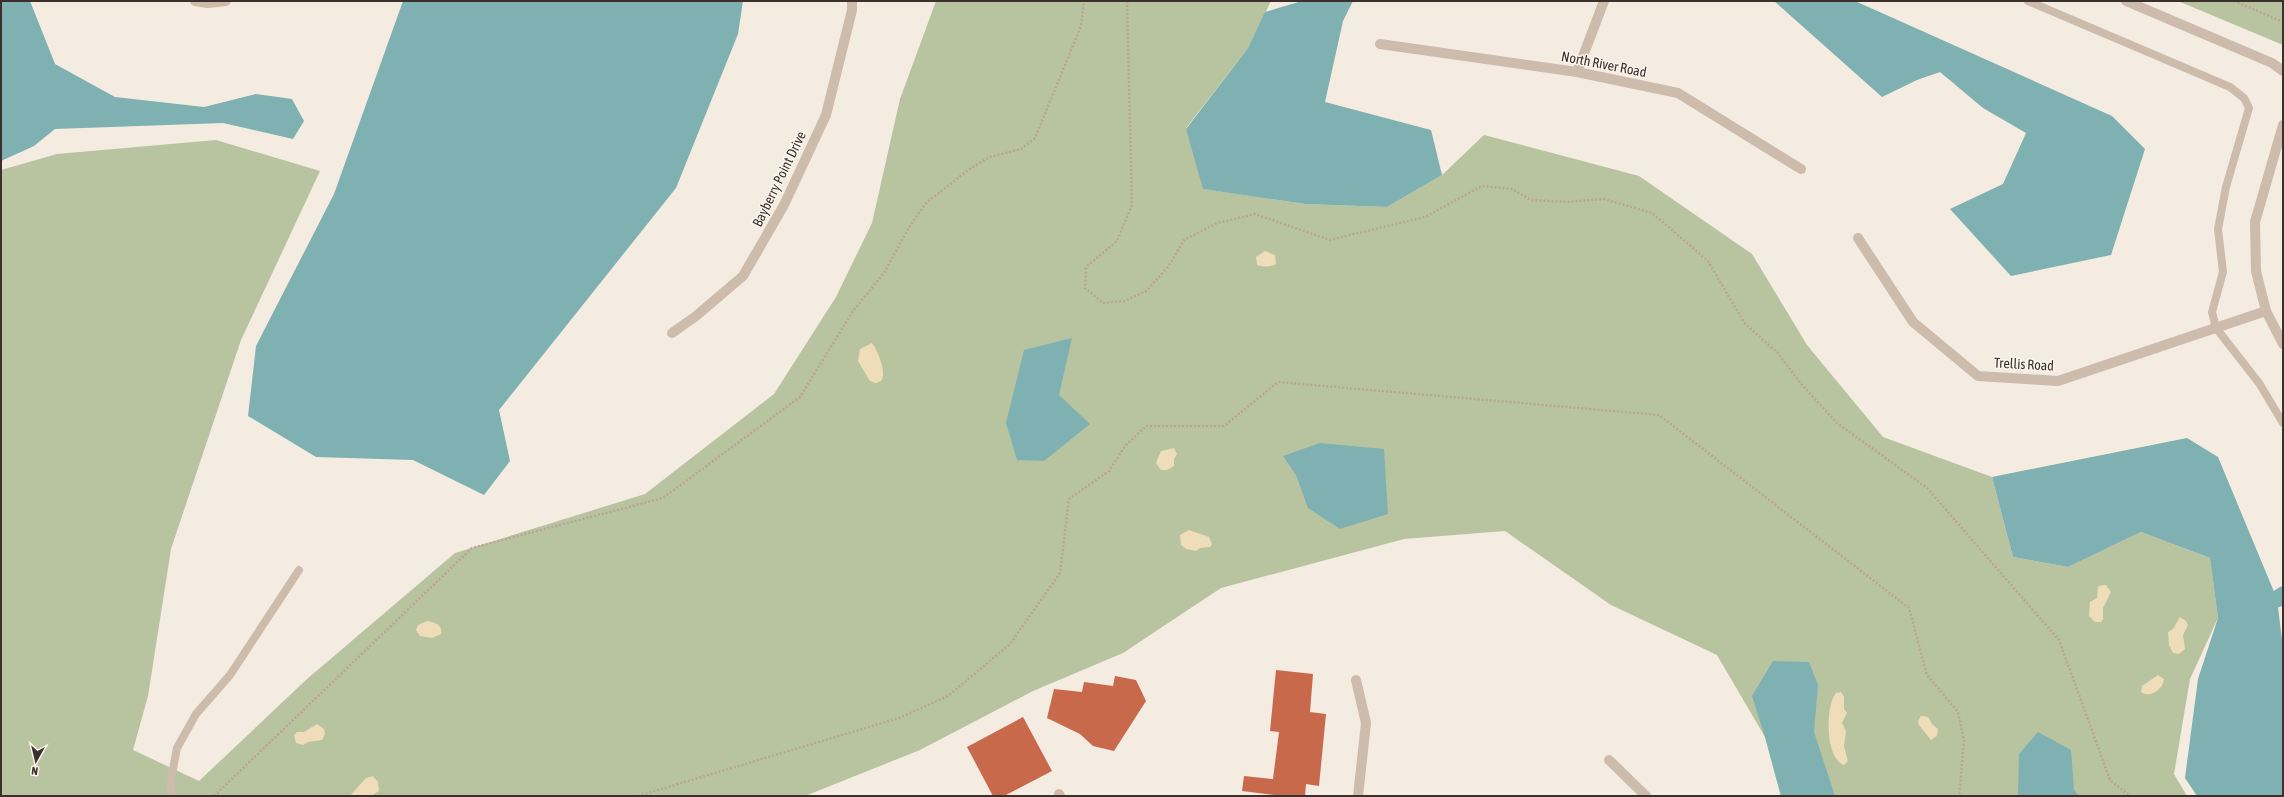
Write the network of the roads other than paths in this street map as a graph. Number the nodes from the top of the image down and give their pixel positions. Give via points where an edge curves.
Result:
1 (195, 1) edge
2 (226, 1) edge
3 (852, 1) edge
4 (1604, 1) edge
5 (2028, 1) edge
6 (2126, 1) edge
7 (1380, 44) dead end
8 (2283, 71) edge
9 (1577, 72) junction
10 (2282, 131) edge
11 (1801, 169) dead end
12 (1858, 238) dead end
13 (2266, 311) junction
14 (2216, 328) junction
15 (672, 333) dead end
16 (2283, 344) edge
17 (2283, 424) edge
18 (299, 570) dead end
19 (1356, 680) dead end
20 (1609, 760) dead end
21 (171, 796) edge
22 (1358, 796) edge
23 (1646, 796) edge

1 - 2 street via 208,4
3 - 15 street, Bayberry Point Drive via 852,10 826,115 784,205 743,276
4 - 9 street
5 - 14 lane via 2230,87 2244,98 2249,108 2226,187 2218,229 2223,272 2212,312
6 - 8 street via 2272,63
7 - 9 street, North River Road
9 - 11 street, North River Road via 1678,93
10 - 13 street via 2255,222 2256,271
12 - 14 street, Trellis Road via 1913,322 1978,376 2058,381
13 - 14 street, Trellis Road
13 - 16 street
14 - 17 lane via 2259,383
18 - 21 lane via 230,675 196,714 177,748 171,779
19 - 22 street via 1366,723
20 - 23 street

